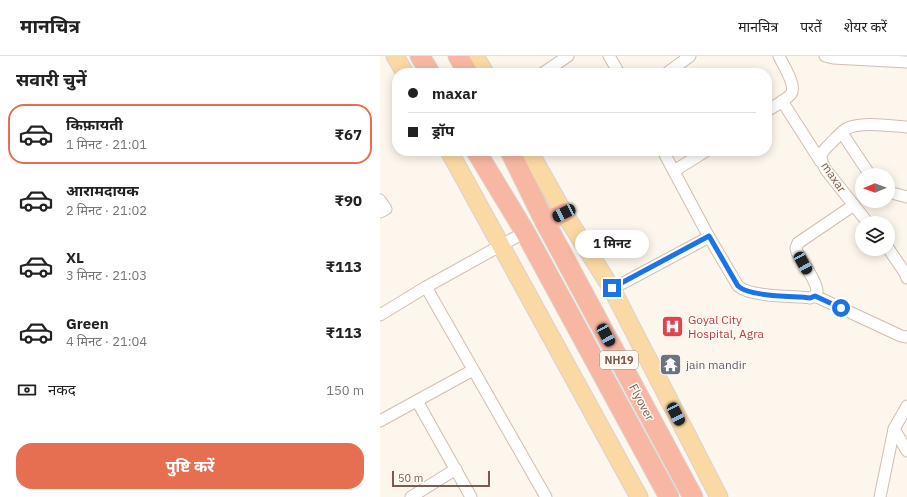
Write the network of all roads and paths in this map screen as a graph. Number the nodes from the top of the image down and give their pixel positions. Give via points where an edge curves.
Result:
1 (396, 56) edge
2 (420, 56) edge
3 (458, 56) edge
4 (475, 56) edge
5 (568, 56) edge
6 (609, 56) edge
7 (690, 56) edge
8 (779, 56) edge
9 (825, 56) edge
10 (907, 62) edge
11 (402, 68) edge
12 (427, 68) edge
13 (465, 68) edge
14 (482, 68) edge
15 (551, 68) edge
16 (616, 68) edge
17 (674, 68) edge
18 (782, 101) junction
19 (772, 108) edge
20 (907, 127) edge
21 (842, 133) junction
22 (452, 156) edge
23 (479, 156) edge
24 (512, 156) edge
25 (532, 156) edge
26 (666, 156) edge
27 (698, 156) edge
28 (821, 162) junction
29 (865, 168) edge
30 (674, 171) junction
31 (895, 194) edge
32 (907, 197) edge
33 (380, 200) edge
34 (854, 205) junction
35 (380, 212) edge
36 (564, 213) junction
37 (863, 216) edge
38 (545, 222) junction
39 (525, 232) junction
40 (709, 236) junction
41 (501, 245) junction
42 (893, 256) edge
43 (907, 278) edge
44 (426, 287) junction
45 (612, 288) junction
46 (815, 296) junction
47 (380, 315) edge
48 (907, 338) edge
49 (473, 370) junction
50 (416, 401) junction
51 (907, 406) edge
52 (380, 421) edge
53 (894, 429) junction
54 (907, 451) edge
55 (456, 470) junction
56 (411, 497) edge
57 (470, 497) edge
58 (546, 497) edge
59 (639, 497) edge
60 (669, 497) edge
61 (693, 497) edge
62 (719, 497) edge
63 (880, 497) edge

1 - 11 main road
2 - 12 highway
3 - 13 highway
4 - 14 main road
5 - 15 street
6 - 16 street
7 - 17 street
8 - 18 street via 793,85 790,95
9 - 10 street
18 - 19 street
18 - 28 street
20 - 21 street via 863,126 853,127
21 - 28 street, maxar via 823,150
21 - 29 street
22 - 41 main road
23 - 39 highway, NH19
24 - 38 highway, NH19
25 - 36 main road
26 - 30 street
27 - 30 street
28 - 34 street, maxar
30 - 40 street
31 - 32 street
33 - 35 street via 386,209
34 - 37 street, maxar
34 - 46 street via 798,243 797,252 816,285
36 - 38 highway
36 - 45 main road
38 - 61 highway, Flyover / NH19
39 - 41 street
39 - 60 highway, Flyover / NH19
40 - 45 street
40 - 46 street via 741,289 752,293 810,298
41 - 44 street
41 - 59 main road
42 - 43 street
44 - 47 street
44 - 49 street
45 - 62 main road
46 - 48 street
49 - 50 street
49 - 58 street
50 - 52 street
50 - 55 street
51 - 53 street
53 - 54 street
53 - 63 street
55 - 56 street
55 - 57 street

